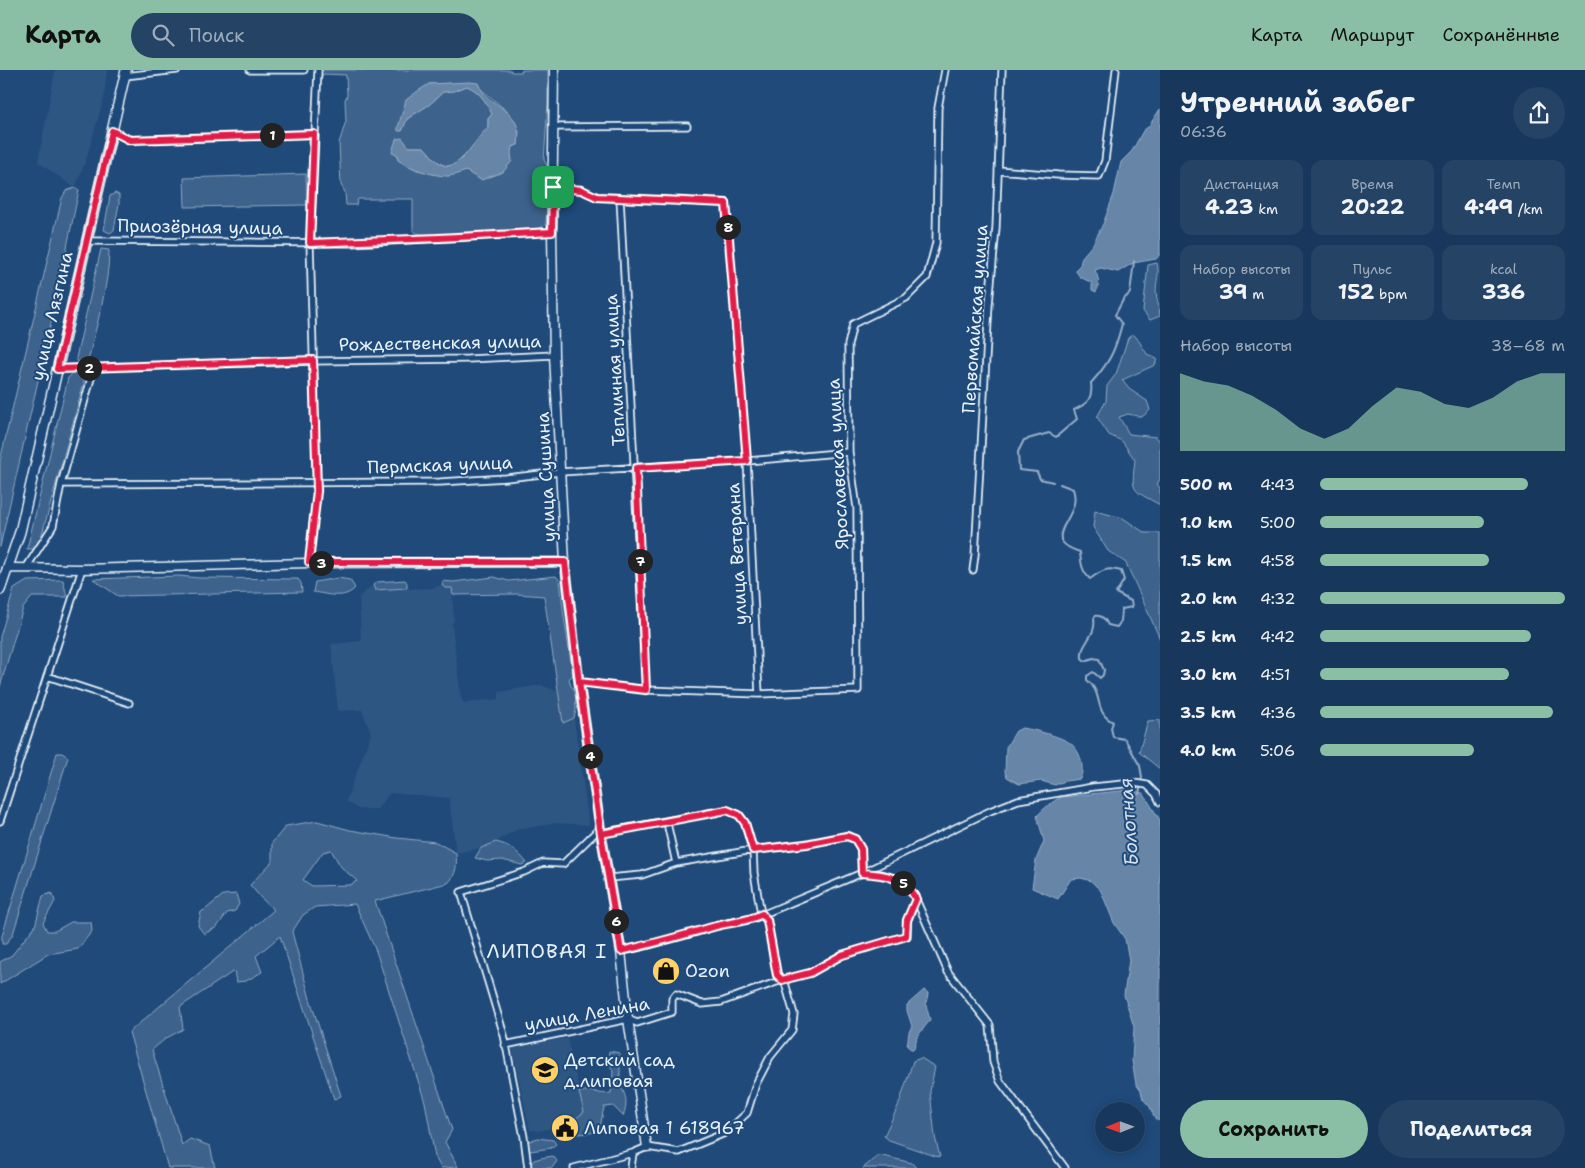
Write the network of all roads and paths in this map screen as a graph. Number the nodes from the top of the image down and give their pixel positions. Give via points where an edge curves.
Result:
1 (177, 70) edge
2 (250, 70) edge
3 (304, 70) edge
4 (318, 70) edge
5 (554, 70) edge
6 (945, 70) edge
7 (1002, 70) edge
8 (1116, 70) edge
9 (125, 73) edge
10 (687, 126) dead end
11 (554, 127) junction
12 (112, 131) junction
13 (314, 134) junction
14 (998, 170) junction
15 (553, 187) junction
16 (620, 198) junction
17 (552, 232) junction
18 (86, 241) junction
19 (310, 243) junction
20 (554, 355) junction
21 (313, 360) junction
22 (94, 368) junction
23 (57, 369) junction
24 (849, 452) junction
25 (747, 461) junction
26 (636, 468) junction
27 (560, 472) junction
28 (316, 483) junction
29 (61, 484) junction
30 (309, 562) junction
31 (565, 562) junction
32 (26, 568) junction
33 (7, 569) junction
34 (82, 569) junction
35 (973, 570) dead end
36 (0, 590) edge
37 (47, 676) junction
38 (579, 682) junction
39 (646, 690) junction
40 (759, 694) junction
41 (129, 703) dead end
42 (1160, 802) edge
43 (0, 821) edge
44 (666, 822) junction
45 (601, 831) junction
46 (753, 850) junction
47 (676, 862) junction
48 (862, 873) junction
49 (609, 878) junction
50 (916, 899) junction
51 (762, 914) junction
52 (621, 951) junction
53 (782, 980) junction
54 (628, 1019) junction
55 (506, 1045) junction
56 (647, 1147) junction
57 (633, 1153) junction
58 (528, 1168) edge
59 (574, 1168) edge
60 (631, 1168) edge
61 (1065, 1168) edge

1 - 9 street
2 - 3 street
4 - 13 street
5 - 11 street, улица Сушина
6 - 24 street, Ярославская улица via 938,108 936,243 932,262 927,277 906,298 853,324 848,345
7 - 14 street, Первомайская улица
8 - 14 street via 1105,161 1099,176
9 - 12 main road, улица Лязгина
10 - 11 street
11 - 15 street, улица Сушина
12 - 13 street via 130,140
12 - 18 main road, улица Лязгина
13 - 19 street
14 - 35 street, Первомайская улица
15 - 16 street via 582,190 597,197
15 - 17 street, улица Сушина
16 - 25 street, улица Ветерана via 726,203
16 - 26 street, Тепличная улица
17 - 19 street, Приозёрная улица
17 - 20 street, улица Сушина
18 - 19 street, Приозёрная улица
18 - 23 main road, улица Лязгина
19 - 21 street
20 - 21 street, Рождественская улица
20 - 27 street, улица Сушина
21 - 22 street, Рождественская улица
21 - 28 street
22 - 23 street, Рождественская улица
22 - 29 street
23 - 33 main road, улица Лязгина via 20,532
24 - 25 street, Пермская улица
24 - 40 street, Ярославская улица via 857,508 858,690
25 - 26 street, Пермская улица
25 - 40 street, улица Ветерана
26 - 27 street, Пермская улица
26 - 39 street, Тепличная улица
27 - 28 street, Пермская улица via 440,482
27 - 31 street, улица Сушина
28 - 29 street, Пермская улица
28 - 30 street
29 - 32 street via 53,526
30 - 31 street
30 - 34 street
31 - 38 street, улица Сушина
32 - 33 street
32 - 34 street
33 - 36 main road, улица Лязгина
34 - 37 street
37 - 41 street
37 - 43 street
38 - 39 street
38 - 45 street, улица Сушина
39 - 40 street
42 - 48 street via 1147,785 1134,783 1068,790 1018,800
44 - 45 street
44 - 46 street via 727,810 739,815 745,823
44 - 47 street
45 - 49 street, улица Сушина
45 - 55 street via 563,864 543,863 461,892
46 - 47 street
46 - 48 street via 847,836 855,839 861,849
46 - 51 street
47 - 49 street via 642,875
48 - 50 street via 894,878 906,885
48 - 51 street
49 - 52 street, улица Сушина
50 - 53 street, улица Ленина via 907,920 906,936 842,955 810,973
50 - 61 street via 948,972 990,1025 993,1062 1000,1081
51 - 52 street
51 - 53 street via 767,920 777,975
52 - 54 street, улица Сушина
53 - 54 street, улица Ленина via 721,1002 702,1004 676,994 672,999 672,1012 637,1023
53 - 56 street via 794,1014 792,1030 770,1057 756,1084 747,1113 725,1133 678,1152
54 - 55 street, улица Ленина
54 - 56 street, улица Сушина
55 - 58 street
56 - 57 street
57 - 59 street
57 - 60 street

